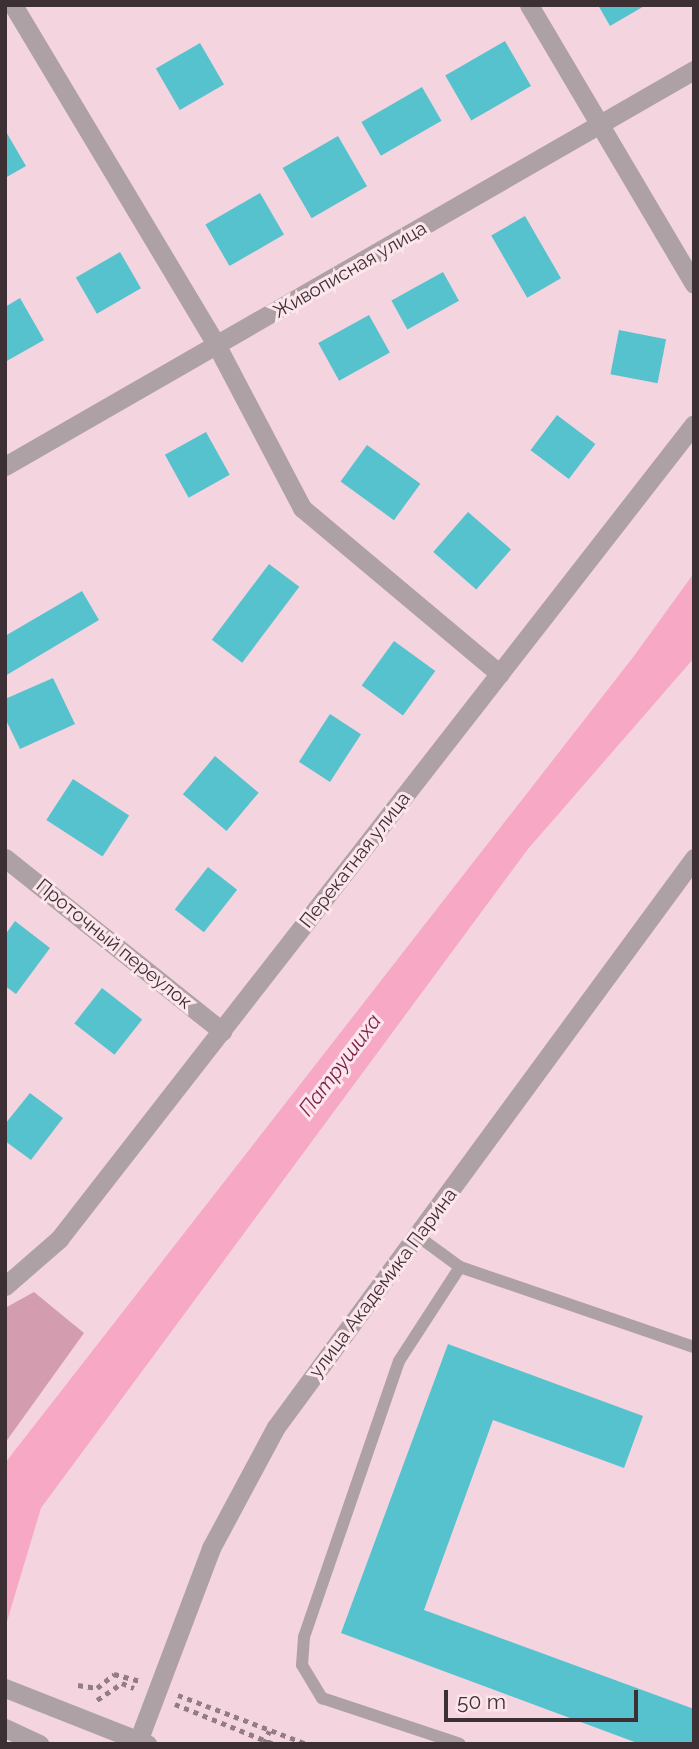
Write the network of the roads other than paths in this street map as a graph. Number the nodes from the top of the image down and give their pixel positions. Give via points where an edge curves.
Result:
1 (13, 5) edge
2 (529, 5) edge
3 (694, 70) edge
4 (599, 127) junction
5 (694, 284) edge
6 (217, 346) junction
7 (694, 424) edge
8 (5, 466) edge
9 (500, 674) junction
10 (5, 858) edge
11 (694, 858) edge
12 (222, 1031) junction
13 (419, 1237) junction
14 (460, 1267) junction
15 (5, 1286) edge
16 (694, 1348) edge
17 (5, 1688) edge
18 (5, 1728) edge
19 (140, 1743) edge
20 (40, 1744) edge
21 (460, 1744) edge

1 - 6 street
2 - 4 street
3 - 4 street, Живописная улица
4 - 5 street
4 - 6 street, Живописная улица
6 - 8 street, Живописная улица
6 - 9 street via 302,508
7 - 9 street, Перекатная улица
9 - 12 street, Перекатная улица
10 - 12 street, Проточный переулок
11 - 13 street, улица Академика Парина
12 - 15 street, Перекатная улица via 60,1239
13 - 14 lane
13 - 19 street, улица Академика Парина via 276,1427 211,1548 156,1686
14 - 16 lane
14 - 21 lane via 399,1361 304,1637 302,1665 322,1698
17 - 19 street
18 - 20 street

